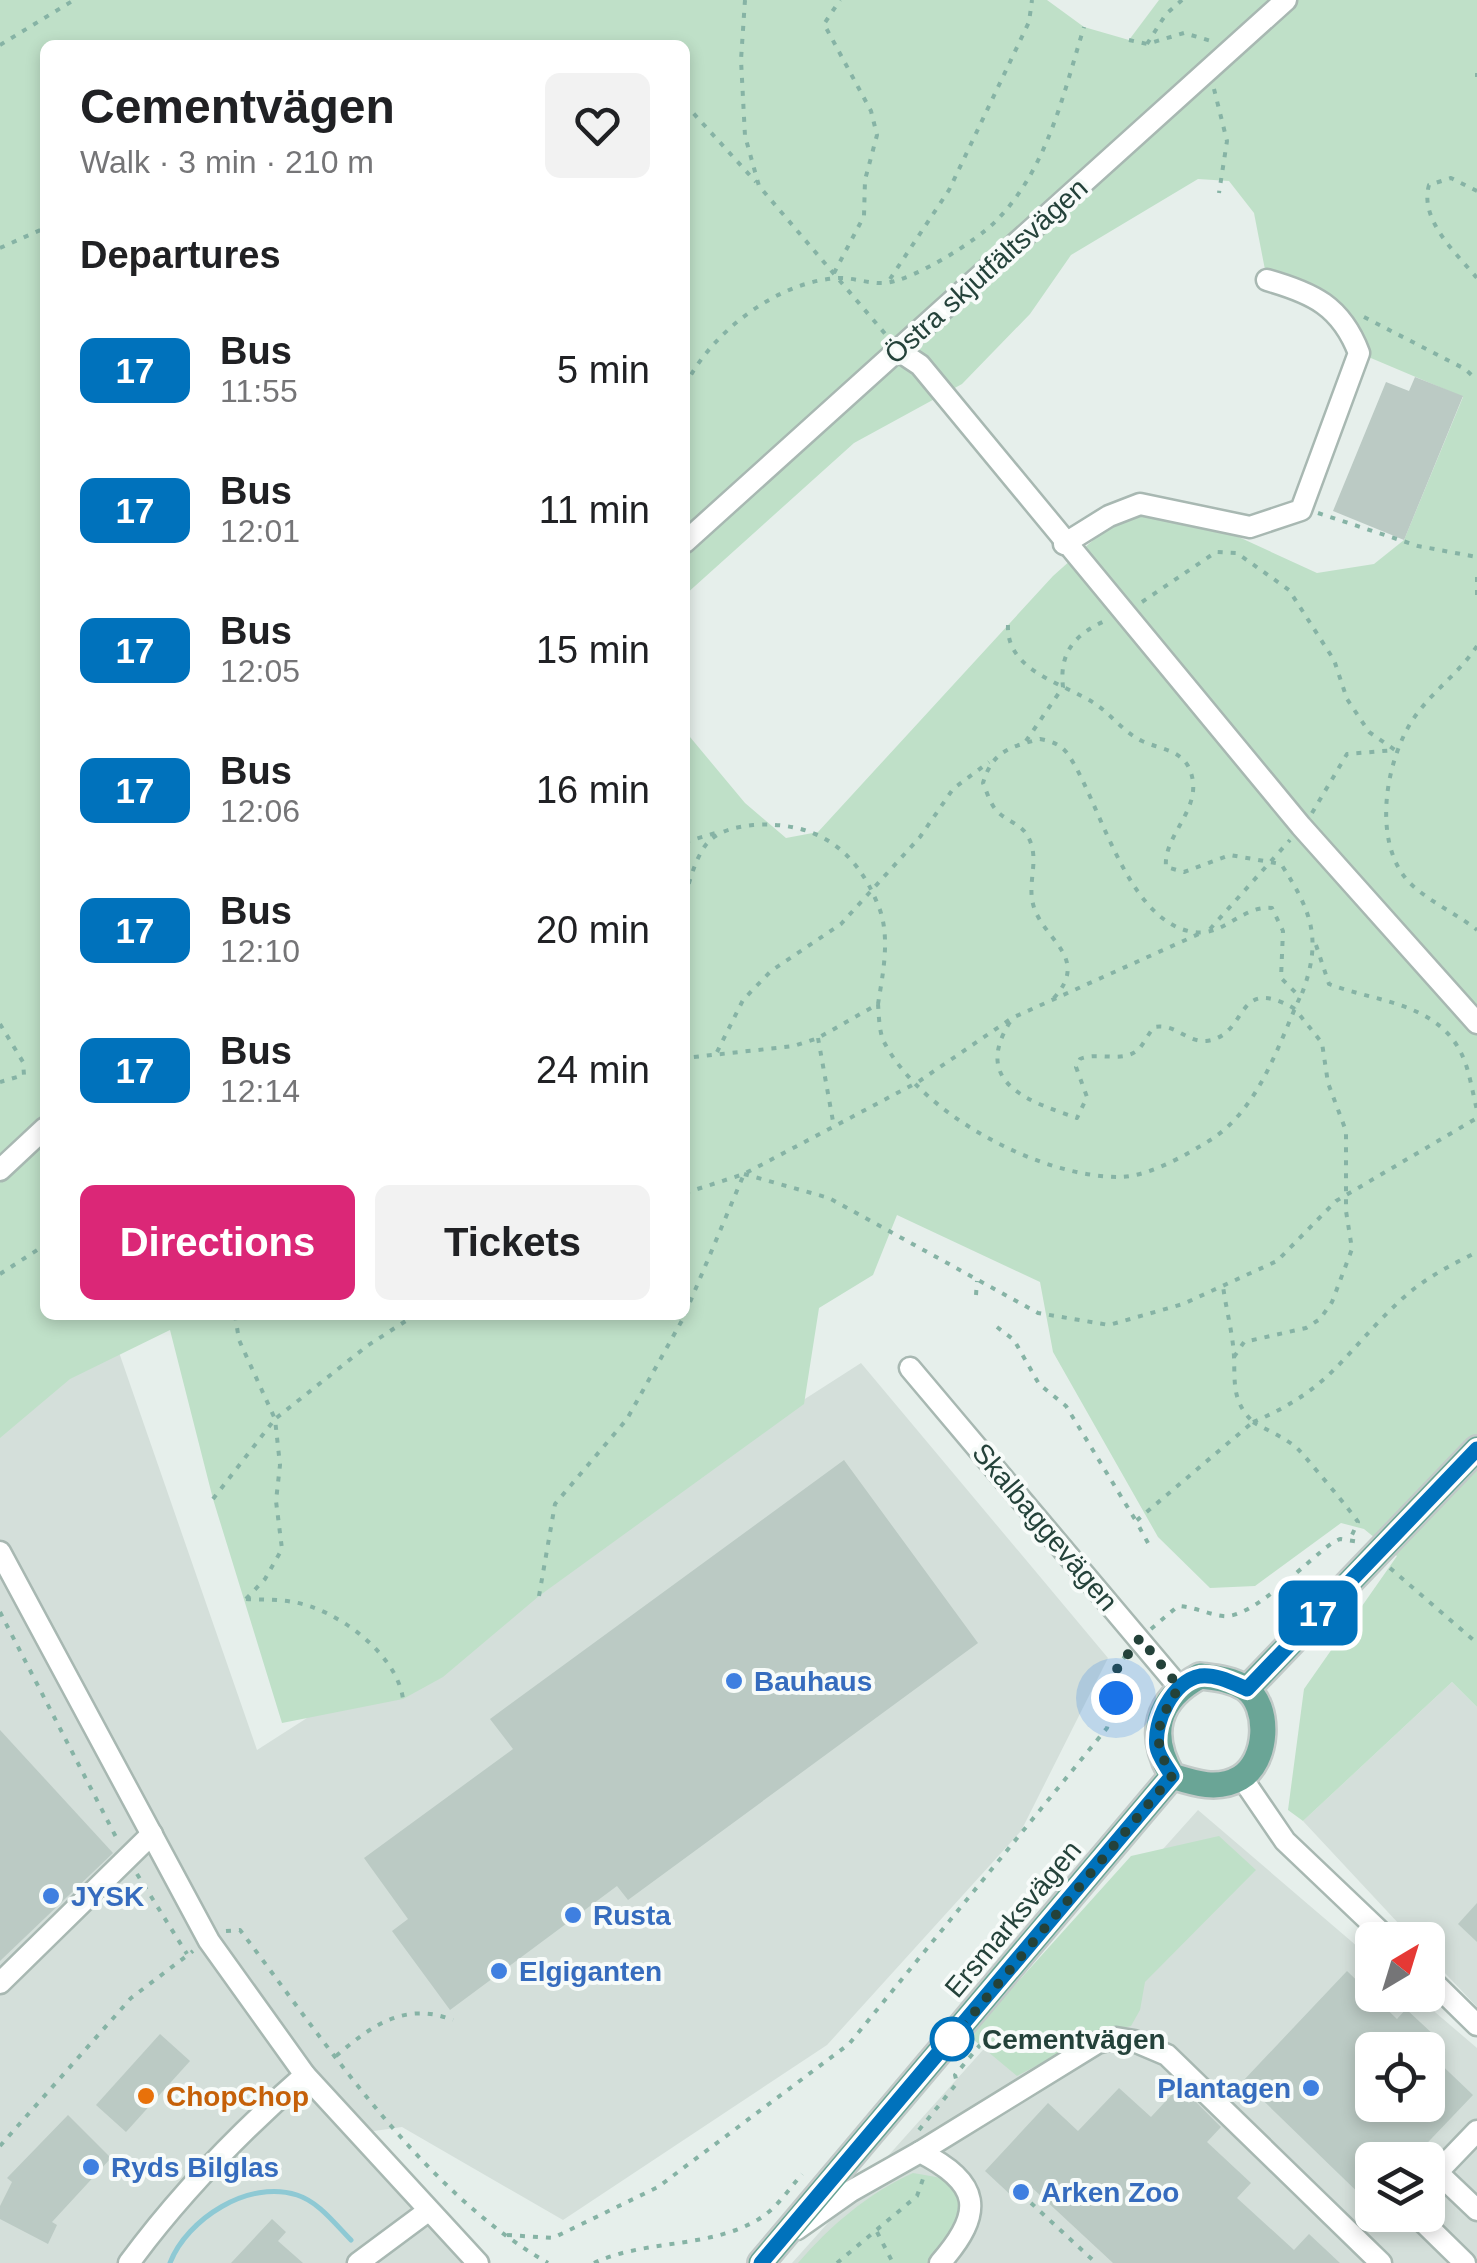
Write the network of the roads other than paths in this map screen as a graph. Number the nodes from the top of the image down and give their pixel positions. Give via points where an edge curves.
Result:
1 (1286, 0) edge
2 (1268, 280) dead end
3 (899, 350) junction
4 (690, 538) edge
5 (1064, 544) junction
6 (1477, 1024) edge
7 (40, 1133) edge
8 (0, 1170) edge
9 (910, 1368) dead end
10 (1477, 1449) edge
11 (0, 1552) edge
12 (1179, 1687) junction
13 (1247, 1689) junction
14 (1172, 1776) junction
15 (1242, 1778) junction
16 (152, 1834) junction
17 (1370, 1922) edge
18 (0, 1983) edge
19 (1445, 1993) edge
20 (1477, 2024) edge
21 (305, 2075) junction
22 (1476, 2134) edge
23 (920, 2152) junction
24 (1445, 2164) edge
25 (1445, 2187) edge
26 (1477, 2210) edge
27 (428, 2211) junction
28 (1433, 2232) edge
29 (784, 2239) junction
30 (128, 2263) edge
31 (358, 2263) edge
32 (478, 2263) edge
33 (764, 2263) edge
34 (940, 2263) edge
35 (1381, 2263) edge
36 (1465, 2263) edge

1 - 3 street, Östra skjutfältsvägen
2 - 5 street via 1312,292 1335,310 1359,353 1301,510 1250,527 1140,504
3 - 4 street, Östra skjutfältsvägen
3 - 5 street via 920,365
5 - 6 street
7 - 8 street
9 - 12 street, Skalbaggevägen
10 - 13 main road
11 - 16 street
12 - 13 main road via 1200,1676
12 - 14 main road via 1160,1718 1156,1749
13 - 15 main road via 1260,1709 1263,1732 1258,1755
14 - 15 main road via 1208,1786
14 - 29 main road, Ersmarksvägen
15 - 17 street via 1285,1841
16 - 18 street
16 - 21 street via 209,1941
19 - 20 street
21 - 27 street
21 - 30 street via 237,2135
22 - 24 street
23 - 29 street via 851,2190
23 - 34 street via 962,2179 972,2204 969,2224
23 - 35 street via 1097,2043 1116,2038 1149,2046 1182,2067
25 - 26 street
27 - 31 street
27 - 32 street
28 - 36 street
29 - 33 main road, Ersmarksvägen

